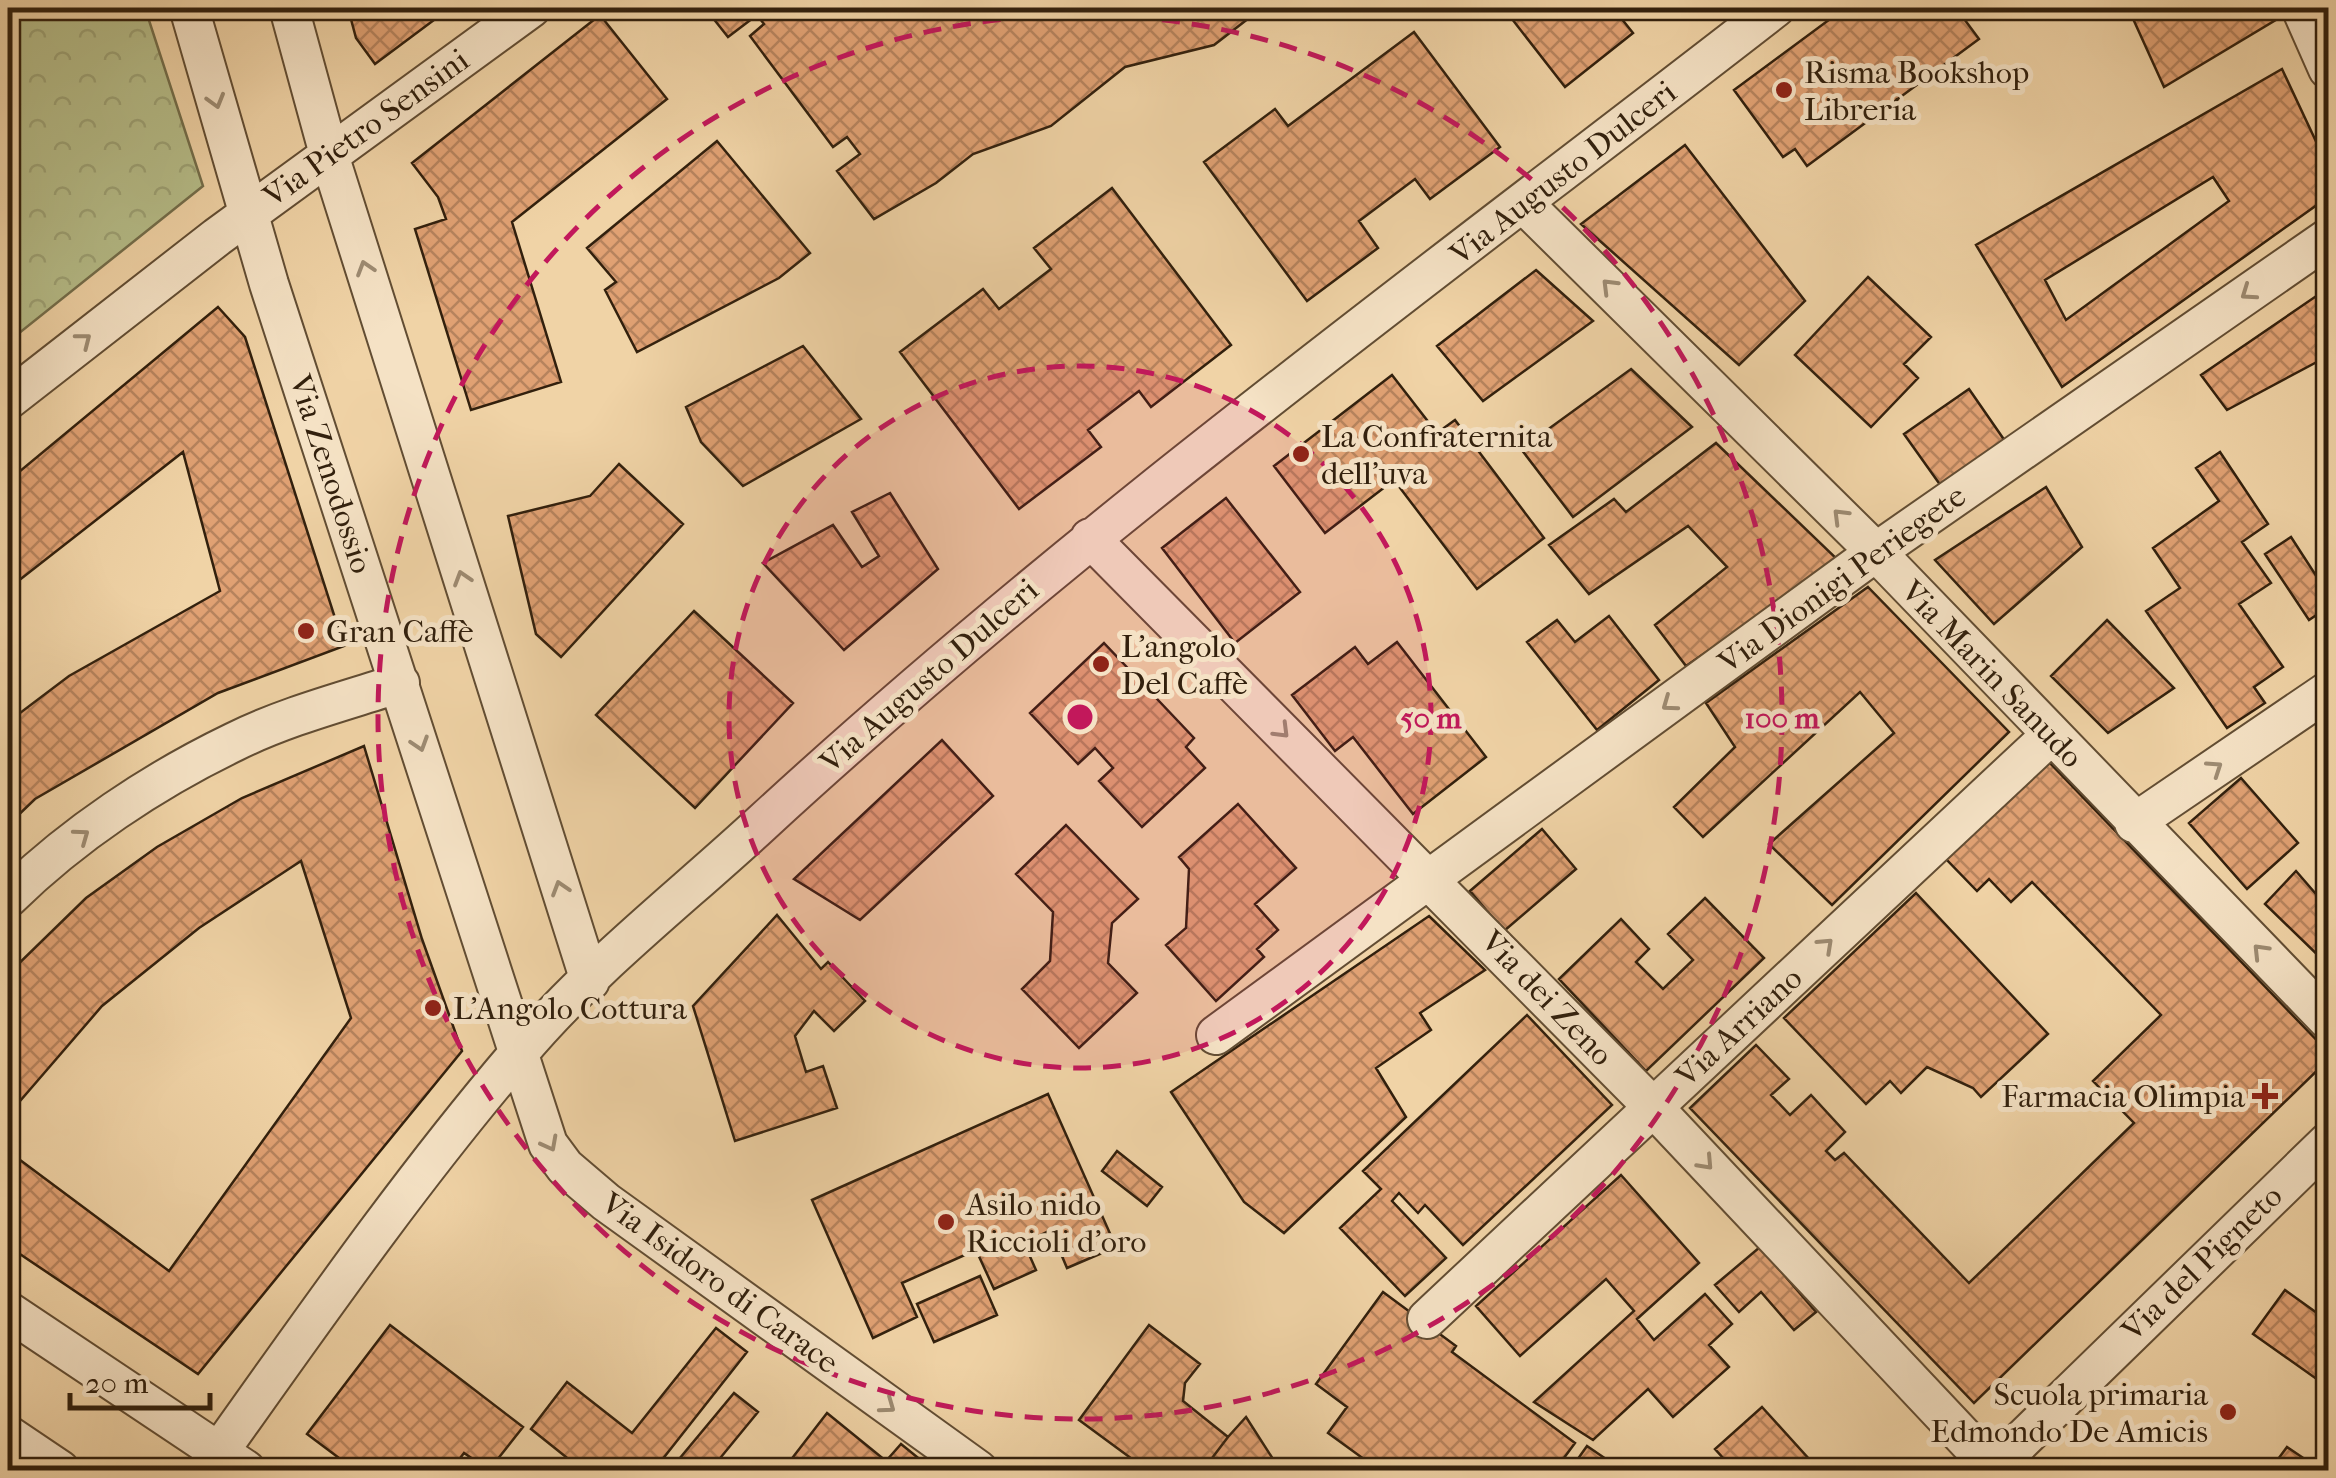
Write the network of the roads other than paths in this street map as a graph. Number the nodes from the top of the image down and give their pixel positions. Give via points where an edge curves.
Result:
1 (189, 8) edge
2 (289, 8) edge
3 (531, 8) edge
4 (1775, 8) edge
5 (2301, 8) edge
6 (2328, 69) edge
7 (330, 158) junction
8 (1524, 204) junction
9 (249, 213) junction
10 (2328, 238) edge
11 (8, 400) edge
12 (1090, 538) junction
13 (1876, 552) junction
14 (400, 683) junction
15 (2328, 692) edge
16 (2051, 736) junction
17 (2134, 823) junction
18 (1432, 880) junction
19 (8, 898) edge
20 (590, 981) junction
21 (2328, 1020) edge
22 (1216, 1035) dead end
23 (519, 1052) junction
24 (1653, 1107) junction
25 (2328, 1142) edge
26 (8, 1312) edge
27 (1427, 1319) dead end
28 (8, 1435) edge
29 (224, 1464) edge
30 (1992, 1469) edge
31 (60, 1470) edge
32 (978, 1470) edge

1 -> 9 street, Via Zenodossio
2 - 7 street
3 - 7 street, Via Pietro Sensini
4 - 8 street, Via Augusto Dulceri
5 - 6 street
7 - 9 street, Via Pietro Sensini
20 -> 7 street
8 - 12 street, Via Augusto Dulceri
13 -> 8 street, Via Marin Sanudo
11 -> 9 street, Via Pietro Sensini
9 - 14 street, Via Zenodossio
10 -> 13 street, Via Dionigi Periegete
12 -> 18 street, Via dei Zeno
12 - 20 street, Via Augusto Dulceri via 853,739
13 - 16 street, Via Marin Sanudo
13 -> 18 street, Via Dionigi Periegete
19 -> 14 street via 82,836 190,765 285,720
14 -> 23 street, Via Zenodossio
17 -> 15 street
16 - 17 street, Via Marin Sanudo
24 -> 16 street, Via Arriano
21 -> 17 street, Via Marin Sanudo
18 - 22 street, Via Dionigi Periegete
18 - 24 street, Via dei Zeno
20 - 23 street, Via Augusto Dulceri
23 - 29 street, Via Augusto Dulceri via 348,1273
23 -> 32 street, Via Isidoro di Carace via 548,1144 565,1167
24 - 27 street, Via Arriano
24 -> 30 street, Via dei Zeno
25 - 30 street, Via del Pigneto
26 - 29 street
28 - 31 street

